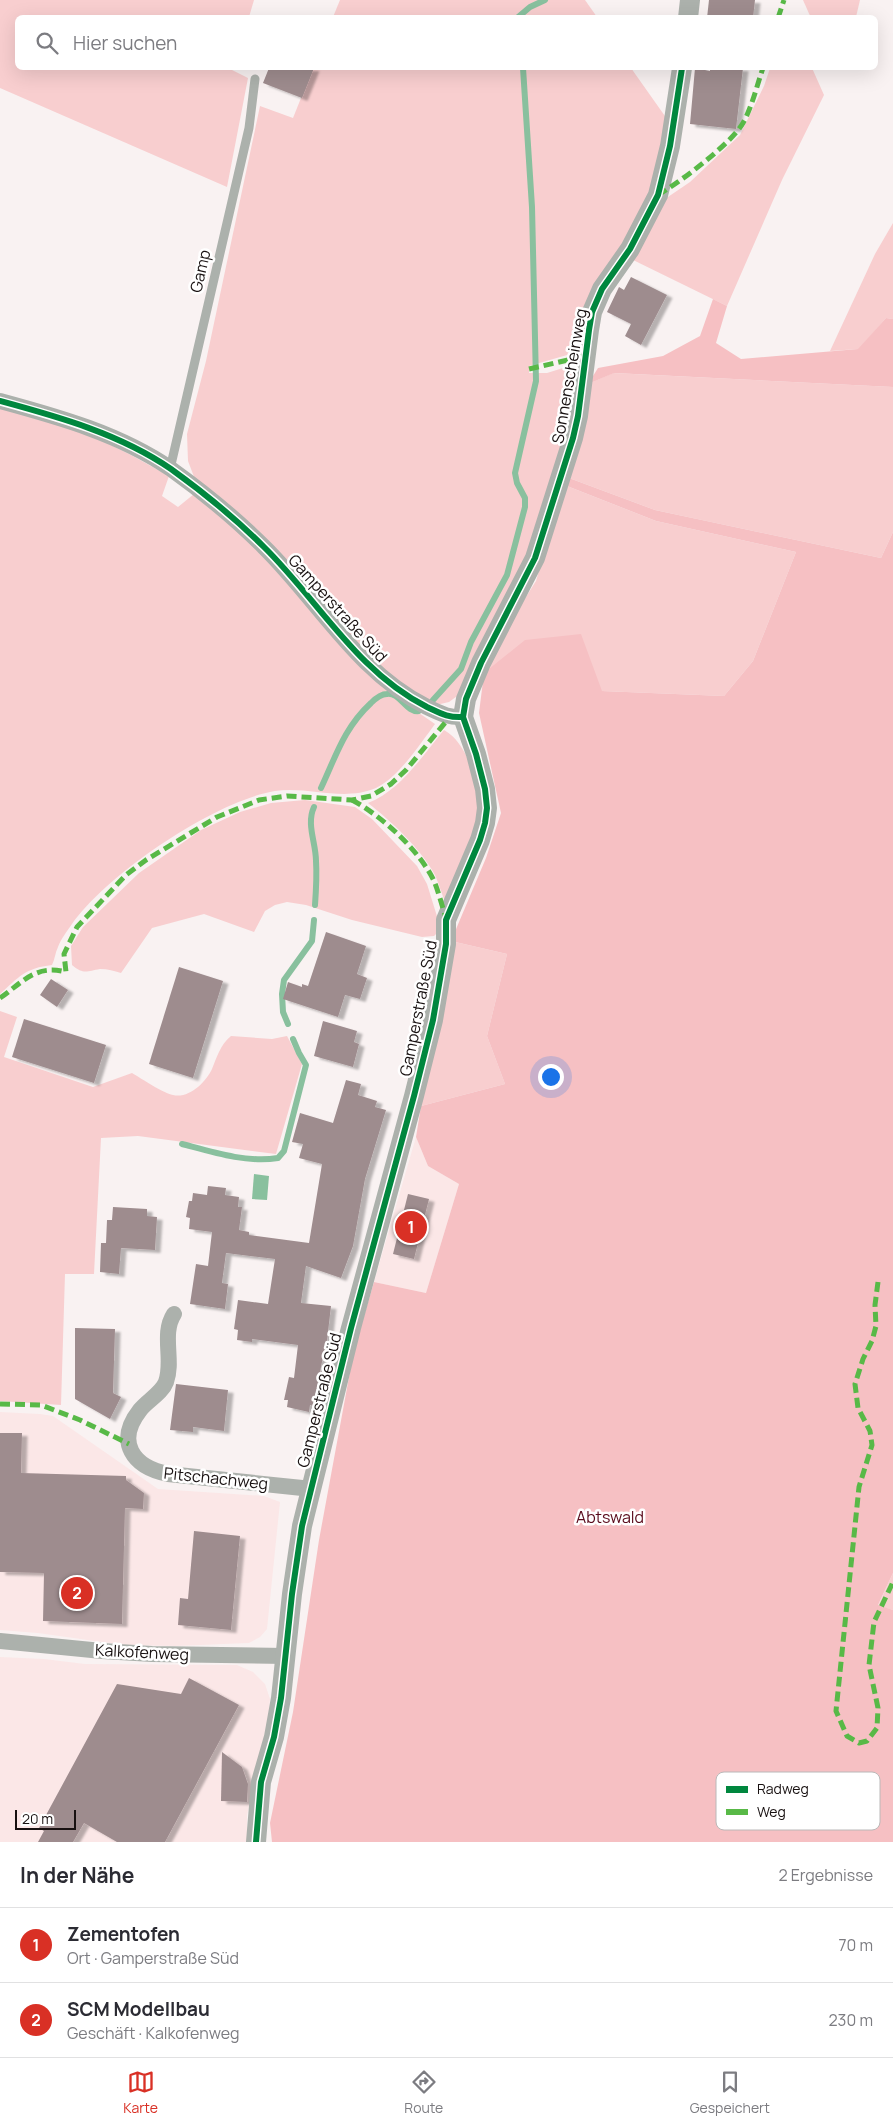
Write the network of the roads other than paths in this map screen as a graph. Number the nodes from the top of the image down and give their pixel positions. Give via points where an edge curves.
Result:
1 (690, 0) edge
2 (688, 15) edge
3 (682, 70) edge
4 (255, 79) dead end
5 (0, 401) edge
6 (170, 469) junction
7 (463, 717) junction
8 (174, 1314) dead end
9 (312, 1489) junction
10 (0, 1641) edge
11 (285, 1656) junction
12 (256, 1842) edge

1 - 2 street
3 - 7 street, Sonnenscheinweg via 670,146 658,195 630,250 602,289 592,312 573,438 535,558 481,663 466,699
4 - 6 lane, Gamp via 249,128
5 - 6 street, Gamperstraße Süd via 65,418 144,453
6 - 7 street, Gamperstraße Süd via 263,546 369,665 413,699 449,718
7 - 9 street, Gamperstraße Süd via 485,789 485,823 446,920 446,944 427,1043
8 - 9 street, Pitschachweg via 169,1321 166,1384 134,1418 129,1444 133,1454 152,1471
9 - 11 street, Gamperstraße Süd via 302,1526
10 - 11 street, Kalkofenweg via 152,1654
11 - 12 street, Gamperstraße Süd via 274,1737 261,1782

